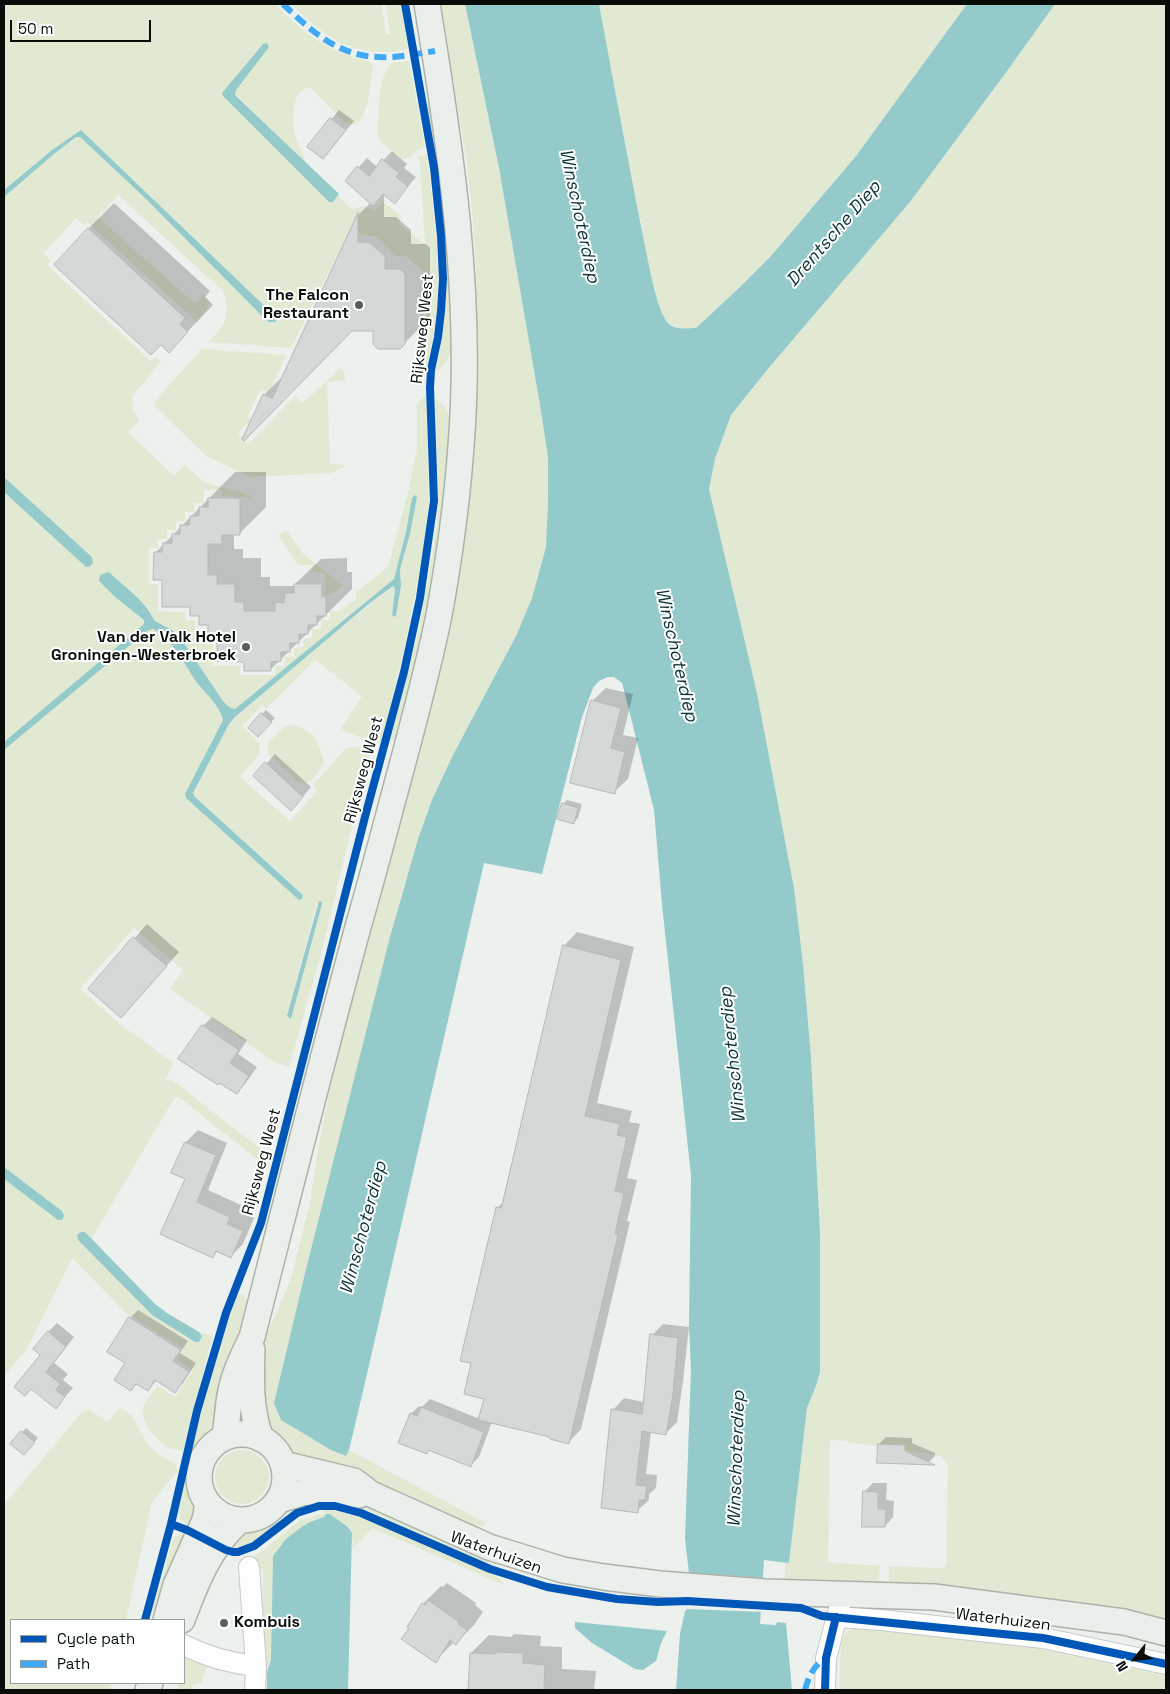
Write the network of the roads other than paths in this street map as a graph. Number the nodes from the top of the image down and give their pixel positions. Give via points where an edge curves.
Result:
1 (427, 4) edge
2 (252, 1337) junction
3 (224, 1438) junction
4 (261, 1439) junction
5 (283, 1464) junction
6 (371, 1494) junction
7 (278, 1500) junction
8 (208, 1503) junction
9 (239, 1520) junction
10 (249, 1567) dead end
11 (839, 1605) junction
12 (166, 1619) edge
13 (182, 1619) edge
14 (1166, 1633) edge
15 (185, 1645) edge
16 (1166, 1664) edge
17 (256, 1666) junction
18 (255, 1690) edge
19 (825, 1690) edge

1 - 2 main road, Rijksweg West via 457,211 464,317 461,445 450,553 418,706
2 - 3 main road, Rijksweg West via 230,1394
2 - 4 main road, Rijksweg West via 251,1397
3 - 4 main road via 246,1434
3 - 8 main road via 209,1449 201,1465 200,1489
4 - 5 main road via 274,1449
5 - 6 main road, Waterhuizen via 354,1481
5 - 7 main road via 284,1486
6 - 7 main road, Waterhuizen via 305,1492
6 - 11 main road, Waterhuizen via 489,1547 563,1570 604,1577 765,1592
7 - 9 main road via 262,1516
8 - 9 main road via 218,1514
8 - 12 main road via 205,1520 176,1585
9 - 13 main road via 217,1546 192,1591
10 - 17 street
11 - 14 main road, Waterhuizen via 934,1597 1124,1622
11 - 16 street, Waterhuizen via 881,1620 1043,1638
11 - 19 street via 826,1658
15 - 17 street via 210,1657
17 - 18 street

